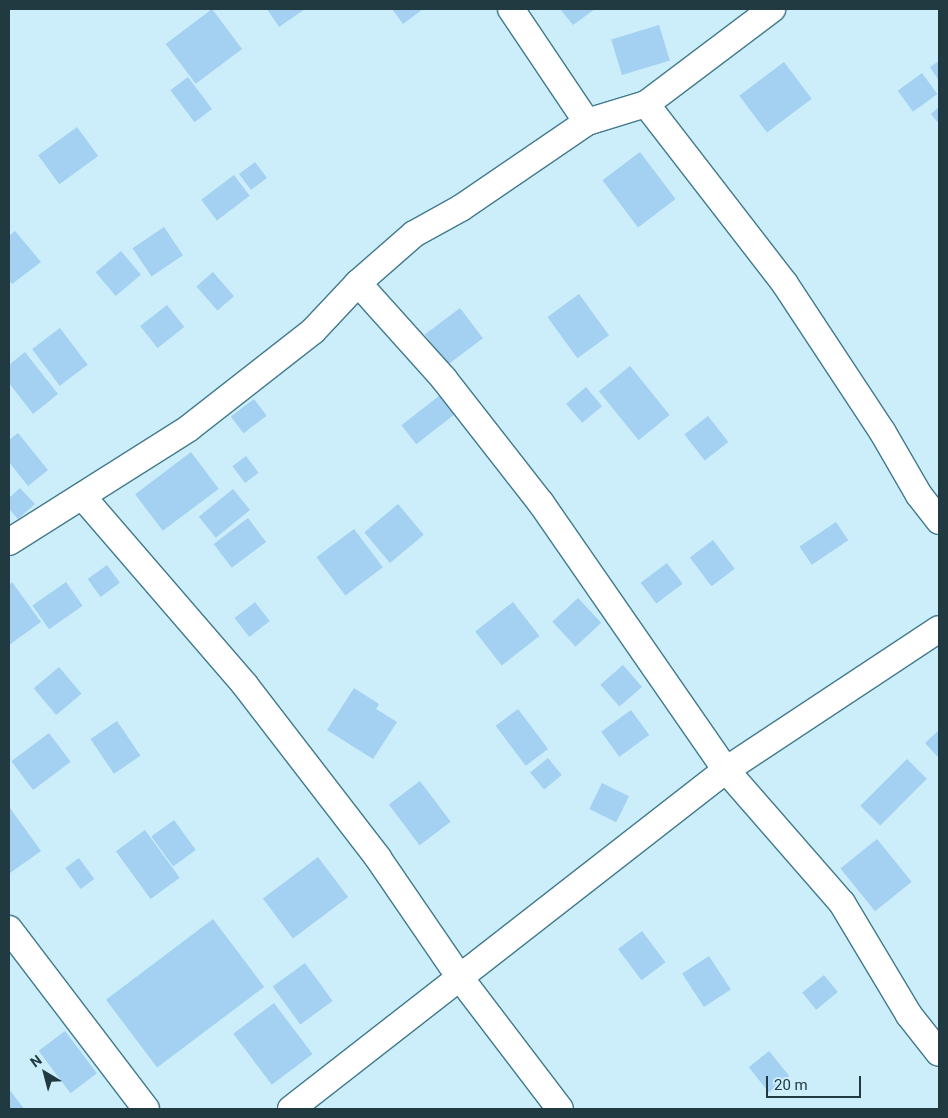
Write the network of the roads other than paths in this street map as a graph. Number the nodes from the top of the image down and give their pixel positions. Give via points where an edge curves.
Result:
1 (511, 9) edge
2 (772, 9) edge
3 (646, 104) junction
4 (587, 122) junction
5 (358, 283) junction
6 (82, 496) junction
7 (939, 521) edge
8 (9, 542) edge
9 (939, 629) edge
10 (726, 770) junction
11 (9, 929) edge
12 (461, 980) junction
13 (939, 1052) edge
14 (146, 1109) edge
15 (291, 1109) edge
16 (560, 1109) edge

1 - 4 street
2 - 3 street
3 - 4 street
3 - 7 street via 785,284 882,431 919,495
4 - 5 street via 462,208 414,234
5 - 6 street via 313,332 189,428
5 - 10 street via 444,379 541,503
6 - 8 street
6 - 12 street via 245,685 378,858
9 - 10 street
10 - 12 street
10 - 13 street via 842,902 909,1015
11 - 14 street
12 - 15 street
12 - 16 street

